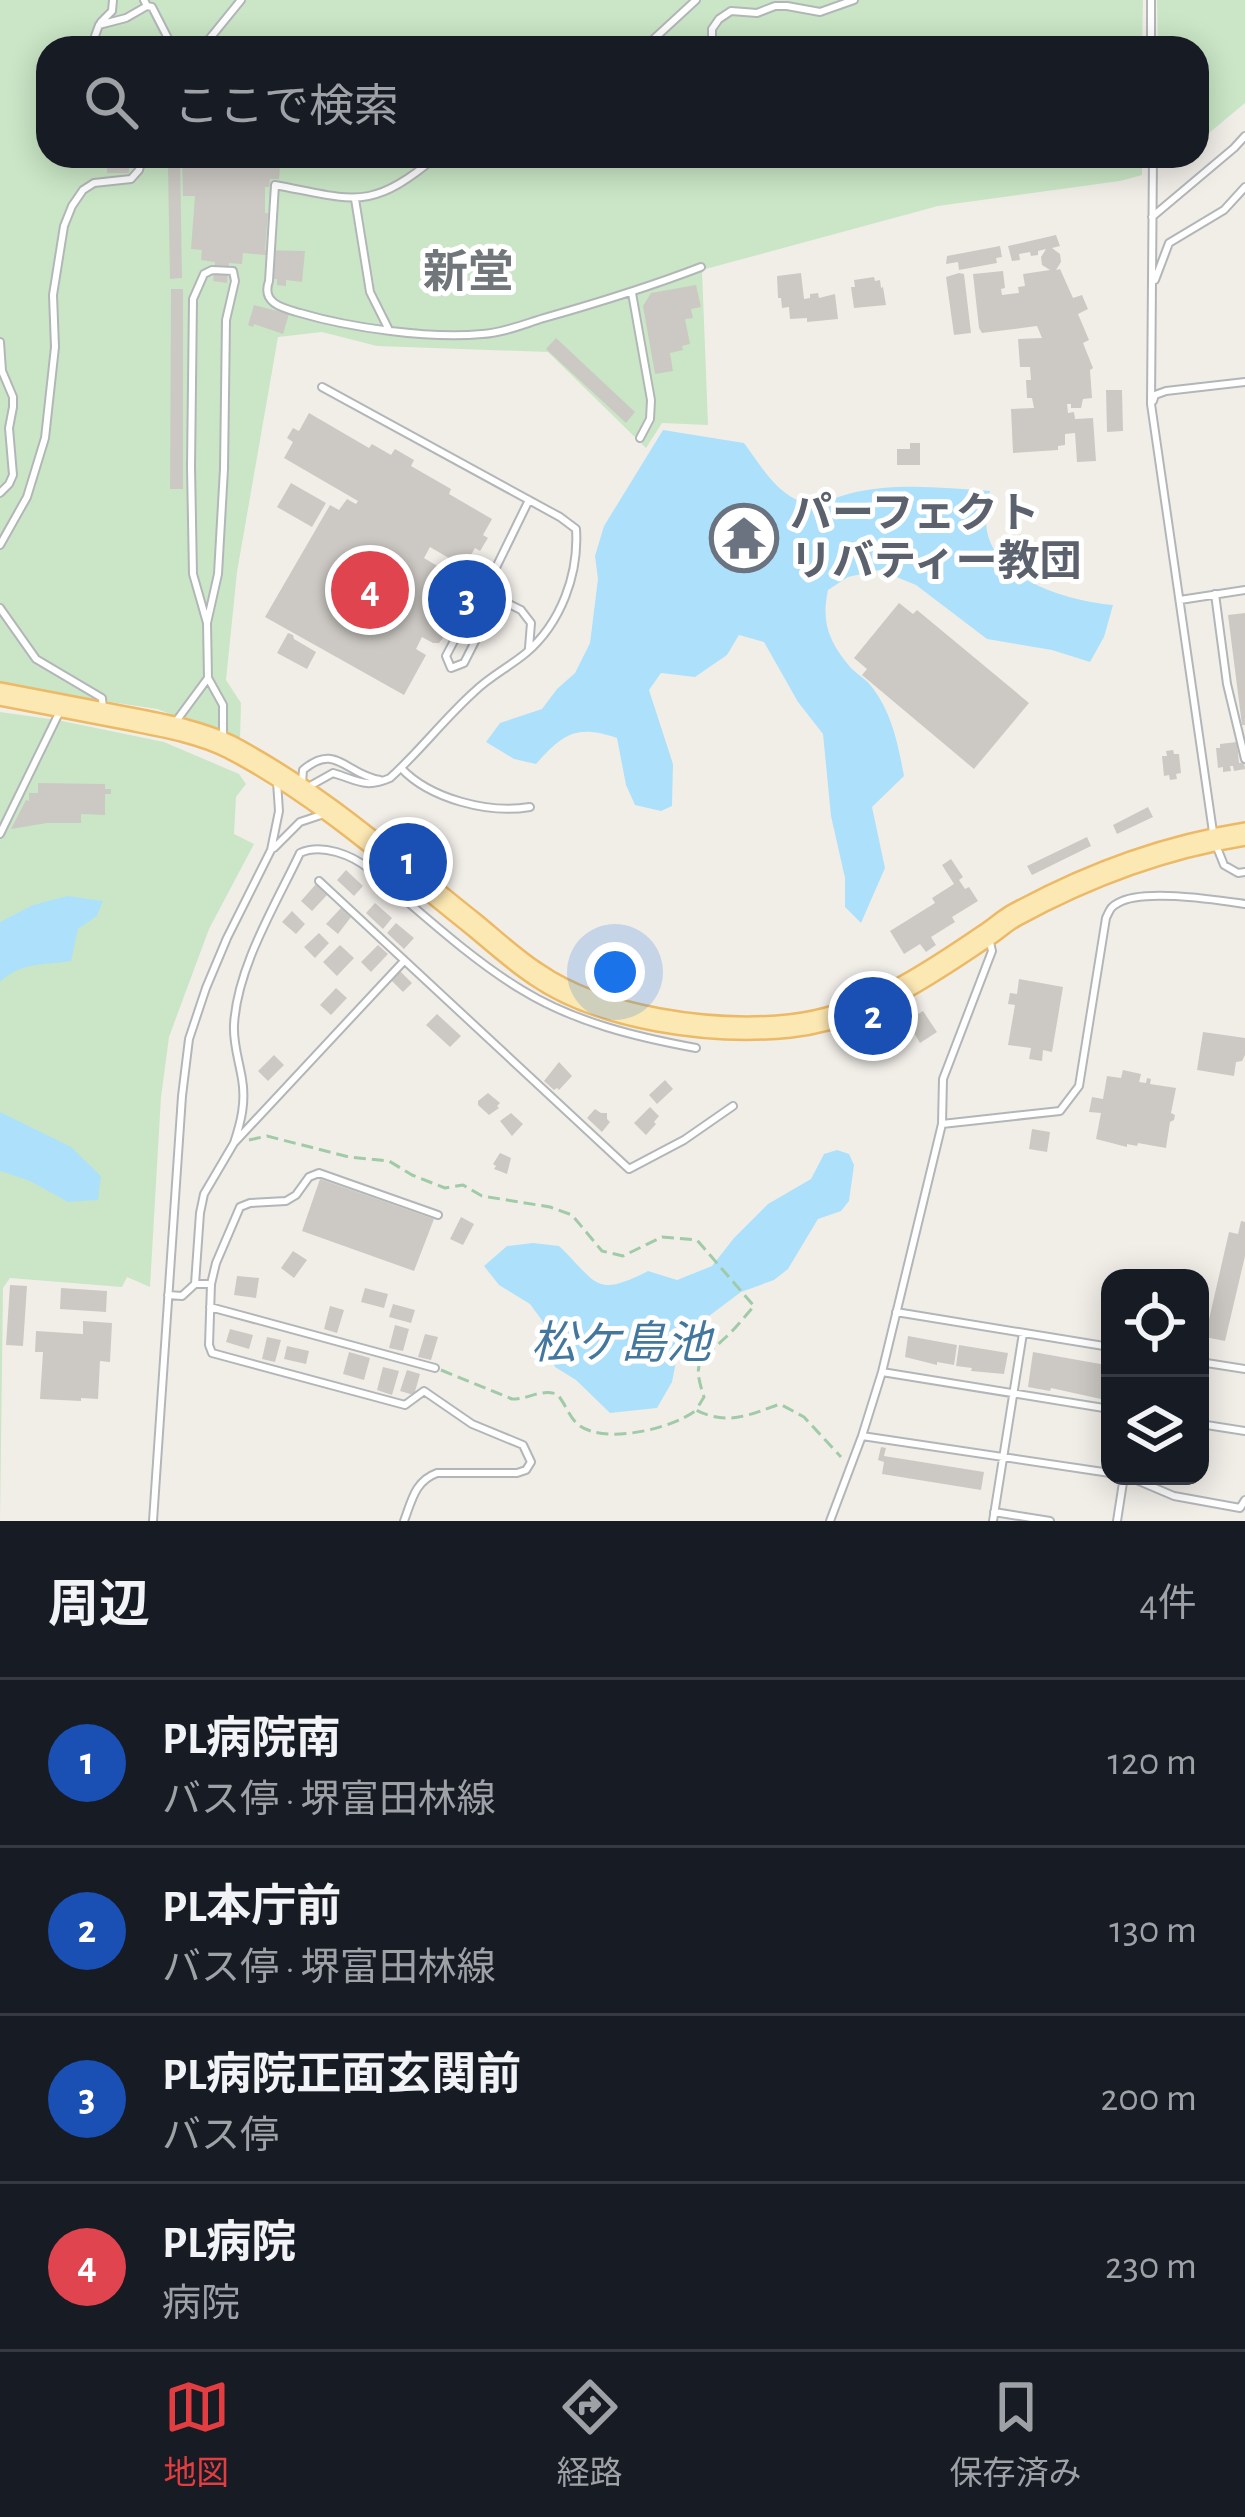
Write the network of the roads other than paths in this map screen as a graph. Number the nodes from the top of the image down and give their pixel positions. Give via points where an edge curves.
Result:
1 (113, 0) edge
2 (242, 0) edge
3 (696, 0) edge
4 (854, 0) edge
5 (1151, 0) edge
6 (149, 3) edge
7 (99, 25) junction
8 (95, 36) edge
9 (167, 36) edge
10 (212, 36) edge
11 (657, 36) edge
12 (712, 36) edge
13 (1151, 36) edge
14 (1245, 136) edge
15 (140, 168) edge
16 (420, 168) edge
17 (1153, 168) edge
18 (1245, 187) edge
19 (355, 199) junction
20 (1152, 217) junction
21 (701, 267) dead end
22 (1152, 289) junction
23 (632, 293) junction
24 (388, 328) junction
25 (0, 342) edge
26 (1245, 382) edge
27 (322, 387) dead end
28 (1151, 404) junction
29 (640, 438) dead end
30 (0, 494) edge
31 (529, 500) junction
32 (0, 545) edge
33 (487, 586) junction
34 (1245, 590) edge
35 (1215, 594) junction
36 (497, 598) junction
37 (1180, 600) junction
38 (0, 608) edge
39 (207, 622) junction
40 (528, 651) junction
41 (208, 678) junction
42 (0, 694) edge
43 (62, 706) junction
44 (103, 714) junction
45 (172, 727) junction
46 (223, 743) junction
47 (1245, 760) edge
48 (401, 769) junction
49 (277, 776) junction
50 (384, 781) junction
51 (301, 791) junction
52 (530, 807) dead end
53 (331, 812) junction
54 (0, 834) edge
55 (1245, 834) edge
56 (1214, 839) junction
57 (271, 850) junction
58 (1245, 872) edge
59 (319, 881) dead end
60 (1245, 904) edge
61 (988, 935) junction
62 (404, 961) junction
63 (697, 1048) dead end
64 (733, 1106) dead end
65 (942, 1124) junction
66 (234, 1143) junction
67 (438, 1215) dead end
68 (195, 1283) junction
69 (211, 1284) junction
70 (168, 1295) junction
71 (210, 1307) junction
72 (896, 1312) junction
73 (1023, 1333) junction
74 (1101, 1346) edge
75 (1209, 1364) edge
76 (435, 1368) road end
77 (1245, 1370) edge
78 (882, 1372) junction
79 (1014, 1394) junction
80 (1101, 1408) edge
81 (1209, 1425) edge
82 (1245, 1431) edge
83 (862, 1436) junction
84 (1004, 1458) junction
85 (1101, 1472) edge
86 (1123, 1485) edge
87 (1147, 1485) edge
88 (1245, 1500) edge
89 (993, 1517) edge
90 (153, 1521) edge
91 (404, 1521) edge
92 (830, 1521) edge
93 (1050, 1521) edge
94 (1117, 1521) edge

1 - 7 lane
2 - 10 lane
3 - 11 lane
4 - 12 lane via 820,12 787,5 730,11
5 - 13 lane
6 - 7 lane
6 - 9 lane
7 - 8 lane
14 - 20 lane
15 - 32 lane via 131,178 83,190 64,226 45,438 27,497
16 - 19 lane via 388,190
17 - 20 lane
18 - 22 lane via 1224,210 1168,243
19 - 24 lane via 370,292
19 - 24 lane via 275,184 266,294 317,318
20 - 22 lane
21 - 23 lane
22 - 28 lane
23 - 24 lane via 482,334
23 - 29 lane via 651,400
25 - 30 lane via 13,397 13,475
26 - 28 lane via 1166,391
27 - 31 lane
28 - 37 lane
31 - 33 lane
31 - 40 lane via 576,529 577,540 559,610
33 - 36 lane
33 - 36 lane via 446,656 451,668 464,663
34 - 35 lane
35 - 37 lane
35 - 47 lane
36 - 40 lane via 532,623
37 - 56 lane
38 - 44 lane via 36,658 102,698
39 - 39 lane via 194,574 193,298 204,274 221,270 235,281 226,320 218,574
39 - 41 lane
40 - 48 lane via 474,691
41 - 45 lane
41 - 46 lane via 223,705
42 - 43 main road
43 - 44 main road
43 - 54 lane
44 - 45 main road
45 - 46 main road
46 - 49 main road
48 - 50 lane
48 - 52 lane via 466,805
49 - 51 main road
49 - 57 lane
50 - 51 lane via 369,785 333,773
50 - 51 lane via 317,758 303,770
51 - 53 main road
53 - 57 lane via 301,822
53 - 61 main road via 538,976 655,1019 743,1029 827,1021 881,1002
55 - 56 main road
56 - 58 lane via 1224,865
56 - 61 main road via 1129,862
57 - 70 lane via 189,1040
59 - 62 lane
60 - 65 lane via 1153,897 1113,905 1079,1086 1060,1111
61 - 65 lane via 992,951 944,1079
62 - 64 lane via 629,1168
62 - 66 lane
63 - 66 lane via 568,1014 520,989 359,862 308,849 236,1004 243,1098
65 - 72 lane
66 - 68 lane via 204,1194
67 - 69 lane via 319,1173 286,1201 240,1208
68 - 69 lane
68 - 70 lane via 182,1296
69 - 71 lane
70 - 90 lane
71 - 76 lane
71 - 91 lane via 212,1353 405,1405 424,1391 528,1452 531,1462 517,1473 425,1477
72 - 73 lane
72 - 78 lane
73 - 74 lane
73 - 79 lane
75 - 77 lane
78 - 79 lane
78 - 83 lane
79 - 80 lane
79 - 84 lane
81 - 82 lane
83 - 84 lane
83 - 92 lane
84 - 85 lane
84 - 89 lane
86 - 94 lane
87 - 88 lane via 1240,1508
89 - 93 lane

